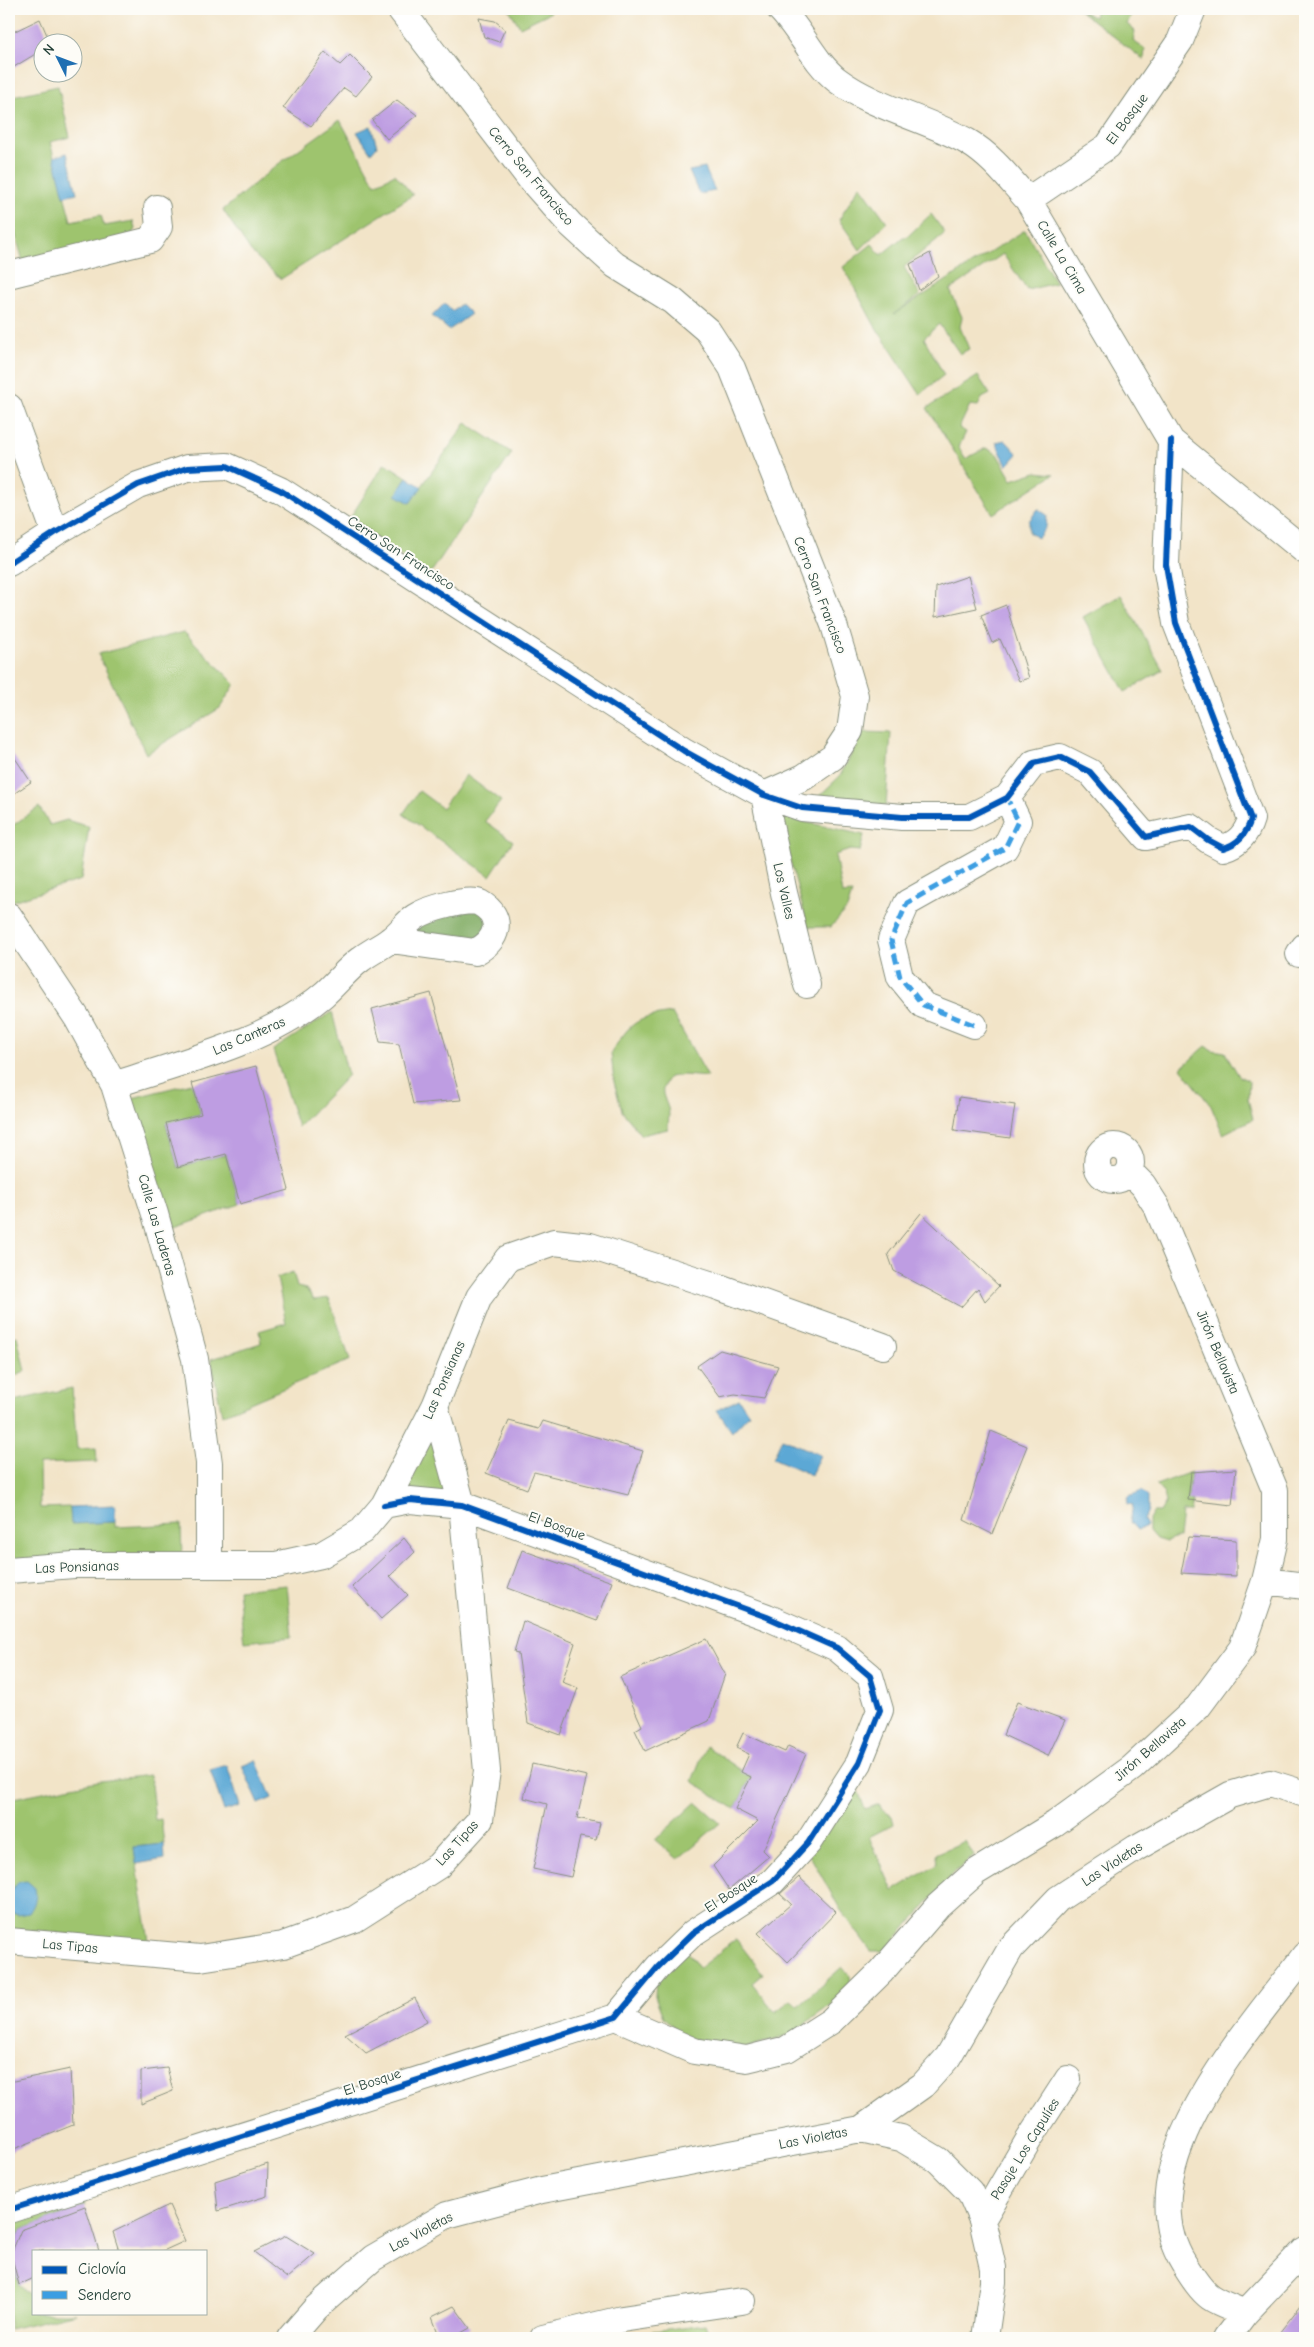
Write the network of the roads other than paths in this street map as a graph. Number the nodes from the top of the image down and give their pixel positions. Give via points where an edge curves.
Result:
1 (400, 9) edge
2 (780, 9) edge
3 (1193, 9) edge
4 (1028, 200) junction
5 (156, 208) dead end
6 (9, 275) edge
7 (9, 407) edge
8 (1170, 440) junction
9 (55, 532) junction
10 (1305, 551) edge
11 (9, 563) edge
12 (764, 795) junction
13 (1007, 798) junction
14 (9, 916) edge
15 (390, 940) dead end
16 (807, 986) dead end
17 (974, 1026) dead end
18 (114, 1085) junction
19 (1129, 1171) dead end
20 (883, 1346) dead end
21 (435, 1406) junction
22 (384, 1505) junction
23 (462, 1505) junction
24 (209, 1565) junction
25 (9, 1570) edge
26 (1265, 1581) junction
27 (1305, 1586) edge
28 (1305, 1794) edge
29 (9, 1941) edge
30 (1305, 1954) edge
31 (616, 2018) junction
32 (1068, 2079) dead end
33 (861, 2129) junction
34 (9, 2210) edge
35 (982, 2220) junction
36 (1305, 2250) edge
37 (742, 2301) dead end
38 (1245, 2313) junction
39 (290, 2338) edge
40 (543, 2338) edge
41 (985, 2338) edge
42 (1226, 2338) edge

1 - 12 street, Cerro San Francisco via 531,180 570,224 615,265 673,301 708,331 732,368 834,624 855,696 850,731 833,757 804,777
2 - 4 street, Calle La Cima via 821,65 836,79 856,93 968,142 999,167
3 - 4 street, El Bosque via 1180,41 1108,146
4 - 8 street, Calle La Cima
5 - 6 street via 160,227 150,240
7 - 9 street
8 - 10 street, Calle La Cima
8 - 13 street via 1166,565 1176,623 1251,819 1243,836 1223,848 1191,827 1146,837 1090,772 1060,757 1034,763
9 - 11 street, Cerro San Francisco
9 - 12 street, Cerro San Francisco via 138,485 187,468 227,466 280,490 684,751
12 - 13 street via 802,808 902,817 969,817
12 - 16 street, Los Valles
13 - 17 street via 1018,821 1006,848 907,903 891,940 900,977 923,1005
14 - 18 street, Calle Las Laderas via 77,1018
15 - 18 street, Las Canteras via 360,959 323,996 286,1022 232,1045
18 - 24 street, Calle Las Laderas via 155,1214 195,1359 209,1463
19 - 26 street, Jirón Bellavista via 1157,1207 1276,1490 1275,1538
20 - 21 street, Las Ponsianas via 716,1286 590,1246 554,1242 508,1258 479,1297
21 - 22 street, Las Ponsianas
21 - 23 street, Las Tipas
22 - 23 street, El Bosque via 410,1500
22 - 24 street, Las Ponsianas via 362,1531 321,1555 276,1564
23 - 29 street, Las Tipas via 487,1772 480,1820 438,1866 355,1919 283,1945 200,1958
23 - 31 street, El Bosque via 767,1616 837,1648 870,1676 880,1710 859,1763 808,1843 773,1881 693,1933 658,1967
24 - 25 street, Las Ponsianas via 74,1565
26 - 27 street
26 - 31 street, Jirón Bellavista via 1242,1648 1198,1707 1132,1768 1055,1824 976,1872 938,1906 881,1972 830,2021 787,2049 747,2059 694,2051
28 - 33 street, Las Violetas via 1270,1783 1230,1795 1136,1848 1058,1900 1011,1948 948,2057 923,2085
30 - 38 street via 1218,2068 1189,2120 1171,2176 1168,2227 1176,2252 1210,2297
31 - 34 street, El Bosque
32 - 35 street, Pasaje Los Capulíes
33 - 35 street via 901,2138 938,2160 970,2192
33 - 39 street, Las Violetas via 542,2190 447,2215 373,2258 316,2308
35 - 41 street via 993,2268
36 - 38 street
37 - 40 street via 622,2319
38 - 42 street

